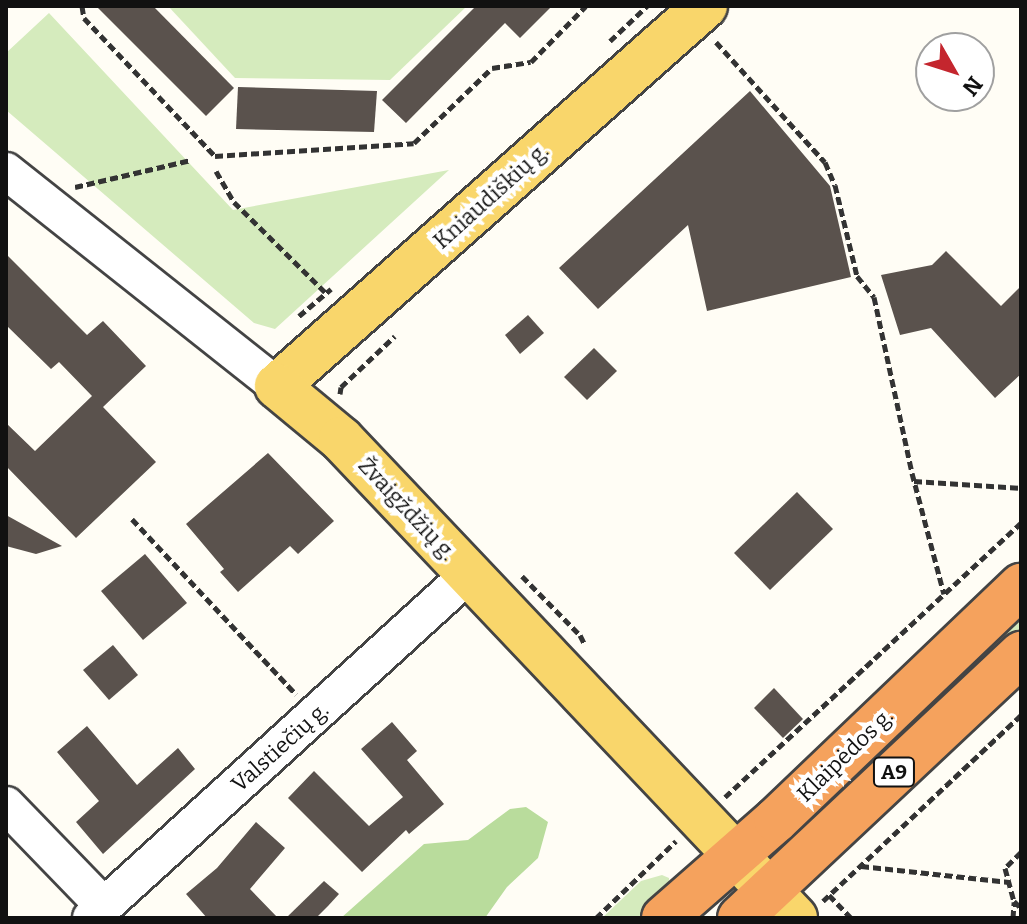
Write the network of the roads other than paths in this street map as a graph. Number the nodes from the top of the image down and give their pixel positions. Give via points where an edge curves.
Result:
1 (710, 24) edge
2 (6, 171) edge
3 (277, 386) junction
4 (469, 574) junction
5 (1021, 586) edge
6 (1021, 654) edge
7 (6, 805) edge
8 (735, 855) junction
9 (783, 905) edge
10 (97, 912) edge
11 (664, 918) edge

1 - 3 main road, Kniaudiškių g.
2 - 3 street, Žvaigždžių g.
3 - 4 main road, Žvaigždžių g. via 341,439
4 - 8 main road, Žvaigždžių g.
4 - 10 street, Valstiečių g.
5 - 8 highway, Klaipėdos g. / A9
6 - 9 highway, Klaipėdos g. / A9
7 - 10 street
8 - 9 main road, Žvaigždžių g.
8 - 11 highway, Klaipėdos g. / A9

